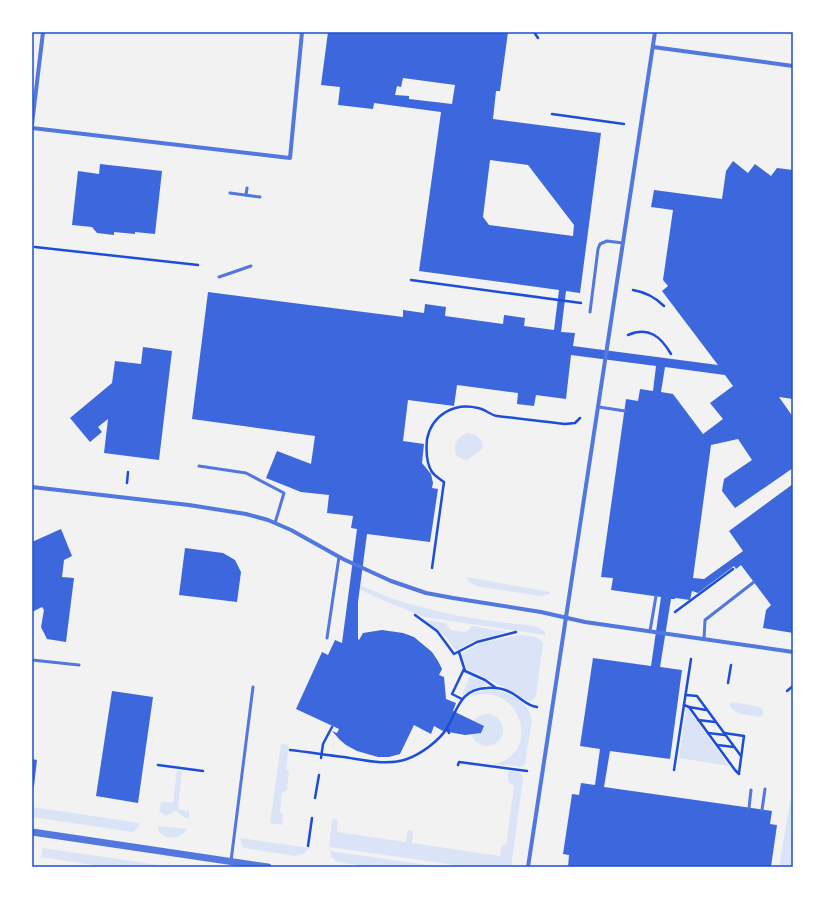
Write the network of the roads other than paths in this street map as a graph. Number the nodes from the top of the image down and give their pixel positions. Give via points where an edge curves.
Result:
1 (43, 32) edge
2 (302, 32) edge
3 (655, 32) edge
4 (653, 47) junction
5 (793, 66) edge
6 (32, 124) edge
7 (32, 128) edge
8 (247, 188) dead end
9 (230, 193) dead end
10 (246, 195) junction
11 (260, 197) dead end
12 (623, 243) junction
13 (251, 266) dead end
14 (219, 277) dead end
15 (590, 312) dead end
16 (599, 407) junction
17 (625, 411) dead end
18 (199, 466) dead end
19 (32, 487) edge
20 (275, 523) junction
21 (339, 557) junction
22 (754, 582) dead end
23 (656, 596) dead end
24 (567, 617) junction
25 (650, 631) junction
26 (327, 638) dead end
27 (704, 639) junction
28 (793, 652) edge
29 (32, 660) edge
30 (79, 665) dead end
31 (253, 687) dead end
32 (765, 789) dead end
33 (751, 790) dead end
34 (749, 808) dead end
35 (762, 810) dead end
36 (32, 832) edge
37 (231, 861) junction
38 (268, 867) edge
39 (528, 867) edge

1 - 6 street
2 - 7 street via 290,158
3 - 4 street
4 - 5 street
4 - 12 street
8 - 10 lane
9 - 10 lane
10 - 11 lane
12 - 15 lane via 607,241 600,244
12 - 16 street
13 - 14 lane
16 - 17 lane
16 - 24 street
18 - 20 lane via 246,473 284,492
19 - 20 street via 216,509 246,514
20 - 21 street
21 - 24 street via 391,581 426,593
21 - 26 lane
22 - 27 lane via 706,620
23 - 25 lane
24 - 25 street
24 - 39 street
25 - 27 street
27 - 28 street
29 - 30 lane
31 - 37 lane
32 - 35 lane
33 - 34 lane
36 - 37 street
37 - 38 street

